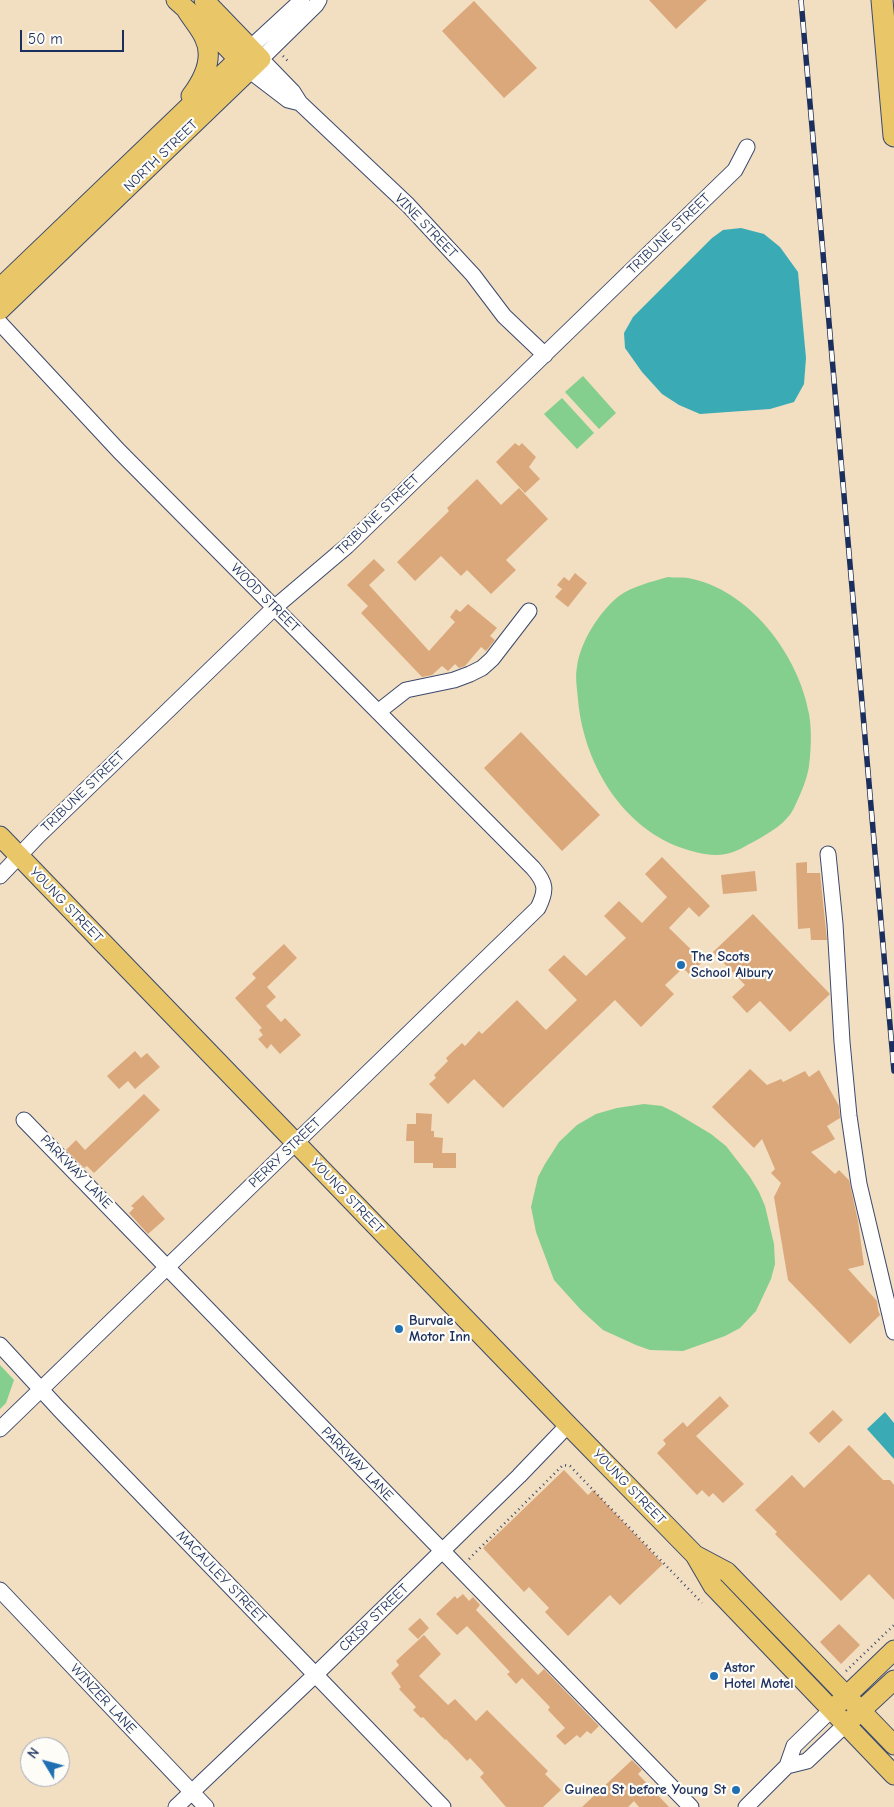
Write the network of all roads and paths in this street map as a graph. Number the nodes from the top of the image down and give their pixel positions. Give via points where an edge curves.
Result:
1 (204, 0) edge
2 (302, 0) edge
3 (319, 0) edge
4 (882, 0) edge
5 (181, 5) edge
6 (283, 56) dead end
7 (250, 60) junction
8 (288, 62) dead end
9 (160, 134) junction
10 (894, 136) edge
11 (747, 147) dead end
12 (0, 288) edge
13 (0, 310) edge
14 (0, 322) edge
15 (545, 355) junction
16 (274, 608) junction
17 (530, 611) dead end
18 (378, 712) junction
19 (0, 836) edge
20 (828, 854) dead end
21 (18, 856) junction
22 (533, 868) joint
23 (0, 876) edge
24 (24, 1120) dead end
25 (296, 1142) junction
26 (168, 1267) junction
27 (894, 1332) edge
28 (0, 1345) edge
29 (41, 1390) junction
30 (568, 1425) junction
31 (0, 1429) edge
32 (442, 1551) junction
33 (695, 1554) junction
34 (459, 1569) junction
35 (0, 1590) edge
36 (702, 1603) dead end
37 (894, 1625) edge
38 (894, 1650) edge
39 (846, 1671) dead end
40 (315, 1675) junction
41 (894, 1680) edge
42 (847, 1696) junction
43 (831, 1710) junction
44 (861, 1711) junction
45 (846, 1725) junction
46 (894, 1745) edge
47 (788, 1766) junction
48 (894, 1775) edge
49 (191, 1792) junction
50 (176, 1807) edge
51 (206, 1807) edge
52 (444, 1807) edge
53 (691, 1807) edge
54 (746, 1807) edge

1 - 7 main road
2 - 7 street, NORTH STREET
3 - 7 street, NORTH STREET
4 - 10 highway
5 - 7 main road
5 - 9 main road via 205,38 207,66 194,93
6 - 8 path
7 - 9 main road, NORTH STREET
7 - 13 main road, NORTH STREET
7 - 15 street, VINE STREET via 288,100 300,103 408,205 473,275 504,316
9 - 12 main road, NORTH STREET
11 - 15 street, TRIBUNE STREET via 735,170
14 - 16 street, WOOD STREET via 120,451
15 - 16 street, TRIBUNE STREET via 347,546
16 - 18 street, WOOD STREET
16 - 21 street, TRIBUNE STREET
17 - 18 street via 482,668 454,680 406,690
18 - 22 street, WOOD STREET
19 - 21 main road, YOUNG STREET
20 - 27 street via 849,1116 859,1184
21 - 23 street, TRIBUNE STREET
21 - 25 main road, YOUNG STREET
22 - 25 street, PERRY STREET via 543,880 543,898 538,908
24 - 26 street, PARKWAY LANE
25 - 26 street, PERRY STREET
25 - 30 main road, YOUNG STREET
26 - 29 street, PERRY STREET
26 - 32 street, PARKWAY LANE
28 - 29 street, MACAULEY STREET
29 - 31 street, PERRY STREET
29 - 40 street, MACAULEY STREET
30 - 32 street, CRISP STREET
30 - 33 main road, YOUNG STREET
32 - 34 street, PARKWAY LANE
32 - 40 street, CRISP STREET
33 - 42 main road, YOUNG STREET via 727,1572
33 - 43 main road, YOUNG STREET via 713,1586
34 - 36 path via 563,1466 570,1466
34 - 53 street, PARKWAY LANE
35 - 49 street, WINZER LANE
37 - 39 path
38 - 42 main road
40 - 49 street, CRISP STREET
40 - 52 street, MACAULEY STREET
41 - 44 main road
42 - 43 main road
42 - 44 main road, YOUNG STREET
43 - 45 main road, YOUNG STREET
43 - 47 street via 794,1746
44 - 45 main road
44 - 46 main road, YOUNG STREET
45 - 47 street via 807,1762
45 - 48 main road, YOUNG STREET
47 - 54 street
49 - 50 street, CRISP STREET
49 - 51 street, WINZER LANE

